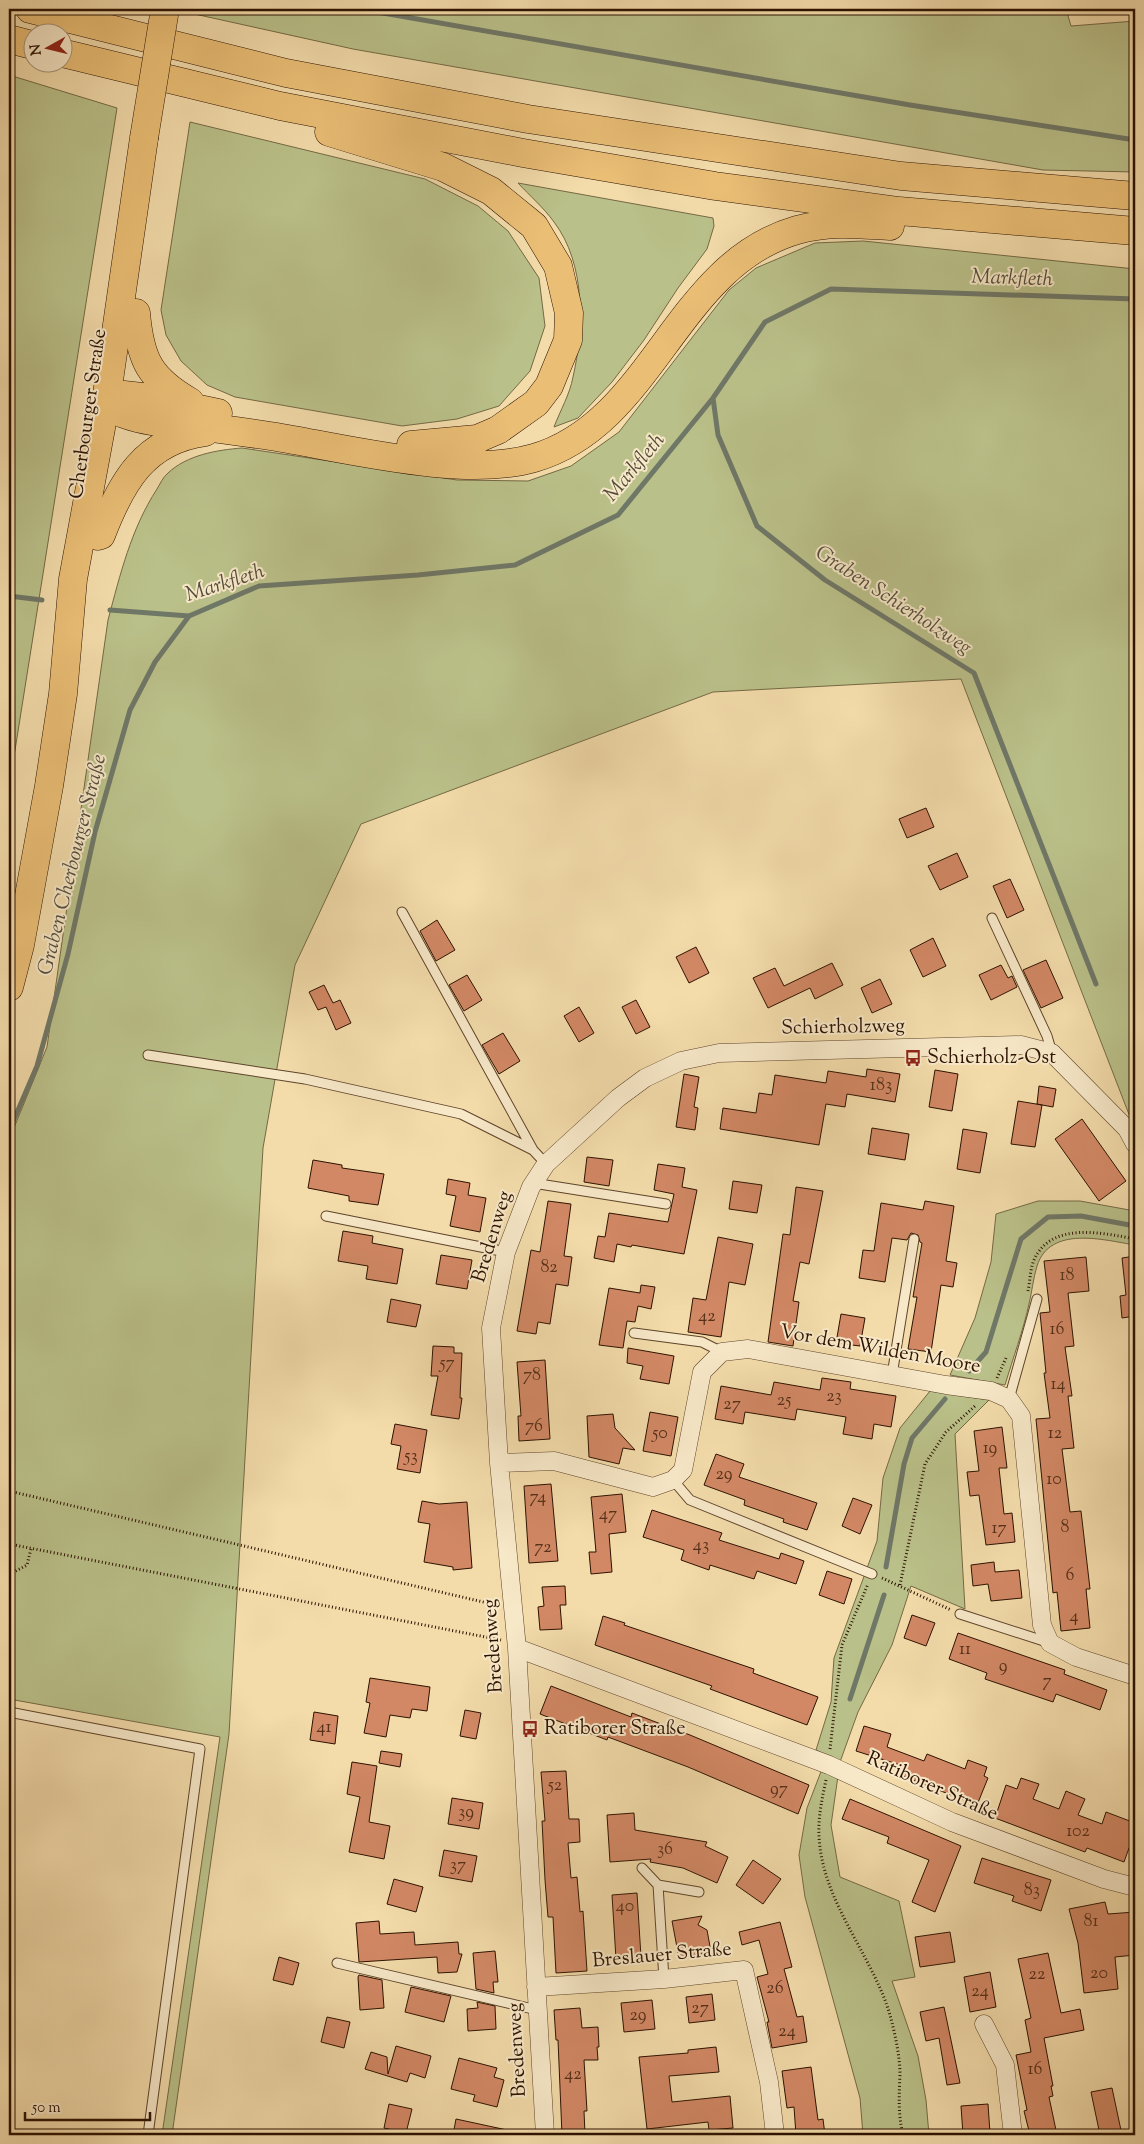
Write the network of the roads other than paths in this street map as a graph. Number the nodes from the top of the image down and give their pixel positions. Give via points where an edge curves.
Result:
1 (33, 9) edge
2 (165, 9) edge
3 (9, 39) edge
4 (22, 42) edge
5 (72, 56) edge
6 (229, 95) junction
7 (144, 138) junction
8 (1135, 196) edge
9 (1089, 229) junction
10 (1135, 231) edge
11 (136, 313) junction
12 (117, 403) junction
13 (225, 414) junction
14 (251, 432) junction
15 (98, 536) junction
16 (63, 694) junction
17 (402, 912) dead end
18 (992, 918) dead end
19 (9, 987) edge
20 (1052, 1053) junction
21 (148, 1055) dead end
22 (1135, 1144) edge
23 (533, 1150) junction
24 (546, 1164) junction
25 (533, 1183) junction
26 (666, 1204) dead end
27 (326, 1216) dead end
28 (914, 1239) dead end
29 (506, 1252) junction
30 (1037, 1299) dead end
31 (634, 1333) dead end
32 (722, 1352) junction
33 (892, 1375) junction
34 (1009, 1399) junction
35 (499, 1463) junction
36 (673, 1480) junction
37 (872, 1574) road end
38 (960, 1614) road end
39 (1050, 1643) junction
40 (516, 1648) junction
41 (1135, 1676) edge
42 (9, 1712) edge
43 (642, 1868) dead end
44 (658, 1885) junction
45 (1135, 1887) edge
46 (700, 1892) dead end
47 (337, 1962) dead end
48 (664, 1979) junction
49 (536, 1987) junction
50 (537, 2010) junction
51 (984, 2024) dead end
52 (148, 2135) edge
53 (545, 2135) edge
54 (776, 2135) edge
55 (1013, 2135) edge

1 - 8 main road via 286,73 528,119 901,176
2 - 7 main road, Cherbourger Straße, bridge
3 - 4 main road
5 - 6 main road
6 - 9 main road via 523,153 715,186 899,211
6 - 13 main road via 252,114 348,136 435,164 491,191 534,226 558,266 568,313 568,340 549,386 536,403 477,439 415,446
7 - 11 main road, Cherbourger Straße via 143,260
7 - 12 main road, Cherbourger Straße
7 - 16 main road, Cherbourger Straße via 118,215 66,567
9 - 10 main road
9 - 14 main road via 1064,238 832,223 798,229 772,239 722,272 602,419 581,436 533,458 478,465 400,458
11 - 12 main road, Cherbourger Straße
11 - 13 main road via 143,353 161,382 198,407
12 - 13 main road via 142,397
12 - 14 main road via 147,420
12 - 15 main road, Cherbourger Straße
12 - 16 main road, Cherbourger Straße via 74,579
14 - 15 main road via 190,434 157,448 141,462 114,499
15 - 16 main road, Cherbourger Straße via 81,630
16 - 19 main road, Cherbourger Straße via 40,839
17 - 23 lane
18 - 20 lane
20 - 22 street via 1127,1129
20 - 24 street, Schierholzweg via 1021,1045 719,1052 681,1061 645,1078 618,1098
21 - 23 lane via 305,1079 460,1114
23 - 24 lane
24 - 25 street, Bredenweg
25 - 26 lane
25 - 29 street, Bredenweg
27 - 29 lane
28 - 33 lane
29 - 35 street, Bredenweg via 491,1328
30 - 34 lane
31 - 32 lane via 702,1342
32 - 33 street, Vor dem Wilden Moore via 748,1349
32 - 36 street via 702,1372 683,1470
33 - 34 street, Vor dem Wilden Moore via 991,1391
34 - 39 street via 1021,1416 1042,1625
35 - 36 street via 554,1461 654,1487
35 - 40 street, Bredenweg
36 - 37 lane via 690,1500
38 - 39 lane
39 - 41 street via 1076,1657
40 - 45 street, Ratiborer Straße via 829,1765 952,1822 1104,1879
40 - 49 street, Bredenweg
42 - 52 lane via 200,1749
43 - 44 lane
44 - 46 lane
44 - 48 lane
47 - 50 lane
48 - 49 street, Breslauer Straße
48 - 54 street, Breslauer Straße via 744,1970 769,2082
49 - 50 street, Bredenweg
50 - 53 street, Bredenweg
51 - 55 street via 1005,2065

